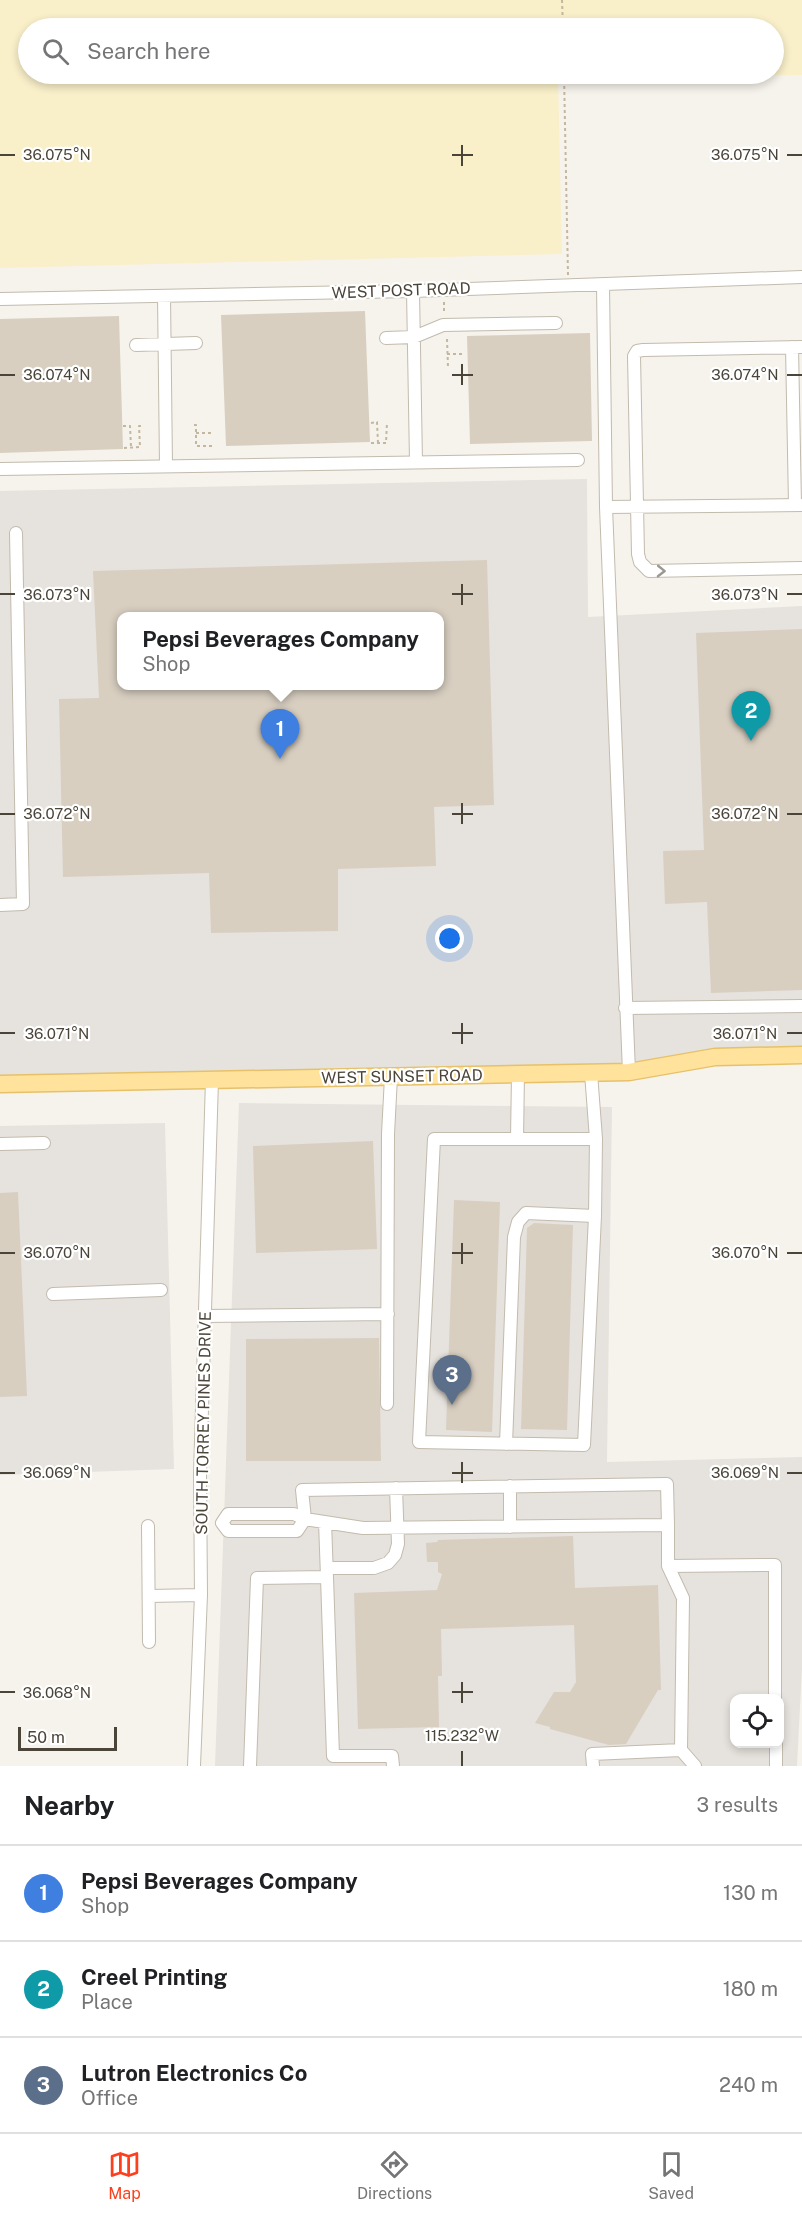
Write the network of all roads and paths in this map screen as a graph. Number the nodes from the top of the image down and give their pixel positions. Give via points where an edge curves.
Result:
1 (562, 0) edge
2 (563, 18) edge
3 (564, 84) edge
4 (802, 277) edge
5 (568, 285) junction
6 (603, 285) junction
7 (413, 291) junction
8 (164, 296) junction
9 (0, 299) edge
10 (444, 302) dead end
11 (444, 310) dead end
12 (556, 324) dead end
13 (447, 336) dead end
14 (414, 337) junction
15 (386, 338) dead end
16 (164, 344) junction
17 (196, 344) dead end
18 (136, 345) dead end
19 (797, 347) edge
20 (447, 354) junction
21 (462, 354) dead end
22 (448, 367) dead end
23 (387, 422) dead end
24 (371, 423) dead end
25 (194, 425) dead end
26 (123, 426) dead end
27 (141, 426) dead end
28 (196, 433) junction
29 (214, 433) dead end
30 (371, 443) dead end
31 (378, 443) junction
32 (214, 446) dead end
33 (131, 447) junction
34 (124, 448) dead end
35 (578, 460) dead end
36 (416, 462) junction
37 (166, 466) junction
38 (0, 469) edge
39 (798, 505) edge
40 (606, 507) junction
41 (636, 507) junction
42 (16, 533) dead end
43 (802, 568) edge
44 (0, 905) edge
45 (802, 1006) edge
46 (625, 1008) junction
47 (802, 1055) edge
48 (629, 1072) junction
49 (591, 1073) junction
50 (518, 1074) junction
51 (391, 1077) junction
52 (212, 1080) junction
53 (0, 1084) edge
54 (517, 1139) junction
55 (596, 1139) junction
56 (44, 1143) dead end
57 (0, 1144) edge
58 (596, 1216) junction
59 (161, 1290) dead end
60 (53, 1294) dead end
61 (388, 1314) junction
62 (204, 1316) junction
63 (387, 1404) dead end
64 (506, 1444) junction
65 (510, 1486) junction
66 (396, 1488) junction
67 (305, 1520) junction
68 (325, 1522) junction
69 (201, 1523) junction
70 (668, 1525) junction
71 (148, 1526) dead end
72 (510, 1527) junction
73 (396, 1528) junction
74 (668, 1566) junction
75 (327, 1572) junction
76 (201, 1595) junction
77 (149, 1596) junction
78 (149, 1642) dead end
79 (775, 1694) edge
80 (776, 1748) edge
81 (681, 1750) junction
82 (194, 1766) edge
83 (250, 1766) edge
84 (393, 1766) edge
85 (593, 1766) edge
86 (695, 1766) edge
87 (776, 1766) edge

1 - 2 path
3 - 5 path
4 - 6 street, WEST POST ROAD
5 - 6 street, WEST POST ROAD
5 - 7 street, WEST POST ROAD
6 - 40 street
7 - 8 street, WEST POST ROAD
7 - 14 street
8 - 9 street, WEST POST ROAD
8 - 16 street
10 - 11 path
12 - 14 street via 443,325
13 - 20 path
14 - 15 street
14 - 36 street
16 - 17 street
16 - 18 street
16 - 37 street
19 - 39 street
19 - 41 street via 637,351
20 - 21 path
20 - 22 path
23 - 31 path via 386,442
24 - 31 path via 377,422
25 - 28 path
26 - 33 path via 130,426
27 - 33 path via 140,447
28 - 29 path
28 - 32 path via 196,446
30 - 31 path
33 - 34 path
35 - 36 street
36 - 37 street
37 - 38 street
39 - 41 street
40 - 41 street
40 - 46 street
41 -> 43 street via 638,554 649,571
42 - 44 street via 23,904
45 - 46 street
46 - 48 street
47 - 48 main road, WEST SUNSET ROAD via 715,1057
48 - 49 main road, WEST SUNSET ROAD
49 - 50 main road, WEST SUNSET ROAD
49 - 55 street
50 - 51 main road, WEST SUNSET ROAD
50 - 54 street
51 - 52 main road, WEST SUNSET ROAD
51 - 61 street
52 - 53 main road, WEST SUNSET ROAD
52 - 62 street, SOUTH TORREY PINES DRIVE
54 - 55 street
54 - 64 street via 434,1139 418,1442
55 - 58 street
56 - 57 street
58 - 64 street via 526,1213 518,1222 514,1237
58 - 64 street via 584,1445
59 - 60 street
61 - 62 street
61 - 63 street
62 - 69 street, SOUTH TORREY PINES DRIVE
65 - 66 street
65 - 70 street via 668,1484
65 - 72 street
66 - 67 street via 302,1490
66 - 73 street
67 - 68 street
67 - 69 street via 297,1531 228,1531 222,1523
68 - 73 street
68 - 75 street
69 - 76 street, SOUTH TORREY PINES DRIVE
70 - 72 street
70 - 74 street
71 - 77 street
72 - 73 street
73 - 75 street via 398,1544 388,1563
74 - 79 street via 775,1565
74 - 81 street via 683,1598
75 - 83 street via 256,1578
75 - 84 street via 333,1756 392,1756
76 - 77 street
76 - 82 street, SOUTH TORREY PINES DRIVE
77 - 78 street
80 - 87 street
81 - 85 street via 592,1754
81 - 86 street

